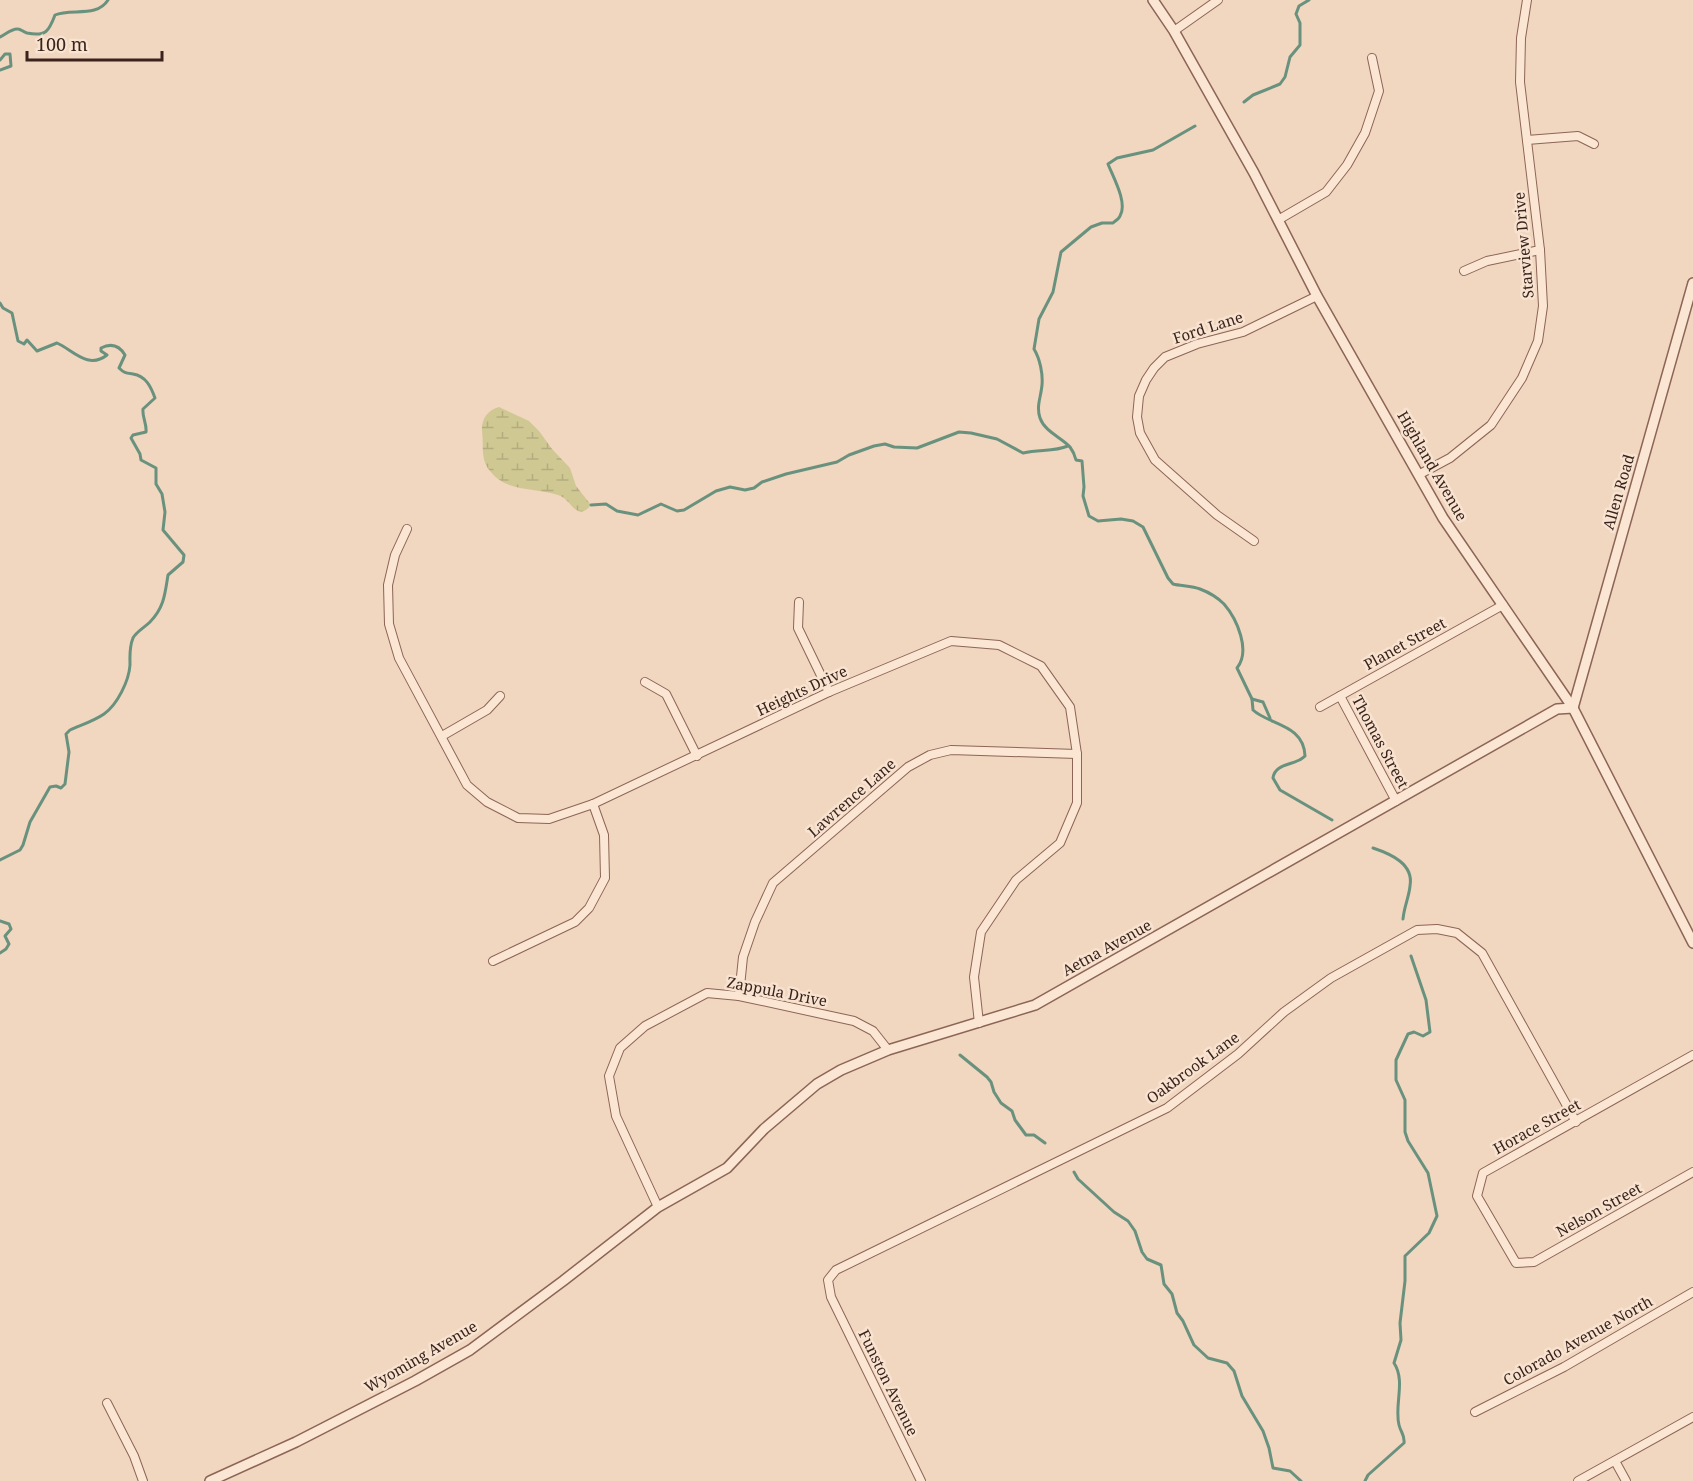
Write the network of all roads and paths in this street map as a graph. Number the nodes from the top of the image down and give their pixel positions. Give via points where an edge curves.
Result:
1 (1153, 0) edge
2 (1218, 0) edge
3 (1527, 0) edge
4 (1174, 31) junction
5 (1372, 58) dead end
6 (1527, 140) junction
7 (1594, 144) dead end
8 (1278, 220) junction
9 (1540, 250) junction
10 (1464, 271) dead end
11 (1693, 283) edge
12 (1317, 296) junction
13 (1420, 474) junction
14 (407, 530) dead end
15 (1254, 541) dead end
16 (799, 602) dead end
17 (1503, 605) junction
18 (645, 682) dead end
19 (829, 692) junction
20 (500, 696) dead end
21 (1340, 696) junction
22 (1320, 707) dead end
23 (1573, 708) junction
24 (442, 736) junction
25 (1077, 754) junction
26 (697, 756) junction
27 (1396, 801) junction
28 (593, 804) junction
29 (1693, 942) edge
30 (493, 961) dead end
31 (739, 996) junction
32 (979, 1023) junction
33 (888, 1050) junction
34 (1693, 1055) edge
35 (1576, 1122) junction
36 (1693, 1172) edge
37 (658, 1207) junction
38 (1516, 1263) joint
39 (1693, 1292) edge
40 (831, 1297) joint
41 (107, 1402) dead end
42 (1475, 1412) dead end
43 (1693, 1417) edge
44 (1615, 1461) junction
45 (143, 1481) edge
46 (210, 1481) edge
47 (921, 1481) edge
48 (1578, 1481) edge
49 (1626, 1481) edge

1 - 4 street, Highland Avenue
2 - 4 street
3 - 6 street, Starview Drive via 1520,82
4 - 8 street, Highland Avenue
5 - 8 street via 1379,91 1365,133 1347,165 1326,192
6 - 7 street via 1578,136
6 - 9 street, Starview Drive
8 - 12 street, Highland Avenue
9 - 10 street via 1487,261
9 - 13 street, Starview Drive via 1543,306 1538,340 1522,378 1491,425 1450,458
11 - 23 street, Allen Road
12 - 13 street, Highland Avenue
12 - 15 street, Ford Lane via 1243,332 1165,357 1146,380 1139,396 1140,433 1155,460 1217,515
13 - 17 street, Highland Avenue via 1443,518
14 - 24 street, Heights Drive via 395,555 388,585 389,624 399,658
16 - 19 street via 798,628
17 - 21 street, Planet Street
17 - 23 street, Highland Avenue
18 - 26 street via 666,694
19 - 25 street, Heights Drive via 951,641 999,645 1041,666 1070,706
19 - 26 street, Heights Drive
20 - 24 street via 487,710
21 - 22 street, Planet Street
21 - 27 street, Thomas Street
23 - 27 street, Aetna Avenue via 1557,709
23 - 29 street, Highland Avenue
24 - 28 street, Heights Drive via 467,785 518,818 549,819
25 - 31 street, Lawrence Lane via 951,750 930,755 908,767 773,884 746,948
25 - 32 street, Heights Drive via 1077,803 1060,843 1016,880 981,932 974,977
26 - 28 street, Heights Drive
27 - 32 street, Aetna Avenue via 1035,1005
28 - 30 street via 604,835 605,878 589,908 574,922
31 - 33 street, Zappula Drive via 854,1021 873,1031
31 - 37 street, Zappula Drive via 707,993 645,1026 620,1048 609,1076 616,1116
32 - 33 street, Aetna Avenue
33 - 37 street, Aetna Avenue via 817,1084 764,1129 727,1168
34 - 35 street, Horace Street
35 - 38 street, Horace Street via 1483,1173 1477,1196
35 - 40 street, Oakbrook Lane via 1482,953 1457,933 1417,930 1331,978 1167,1108 836,1270 828,1280
36 - 38 street, Nelson Street via 1534,1262
37 - 46 street, Wyoming Avenue via 470,1350 296,1442
39 - 42 street, Colorado Avenue North via 1564,1367
40 - 47 street, Funston Avenue
41 - 45 street
43 - 44 street
44 - 48 street
44 - 49 street

